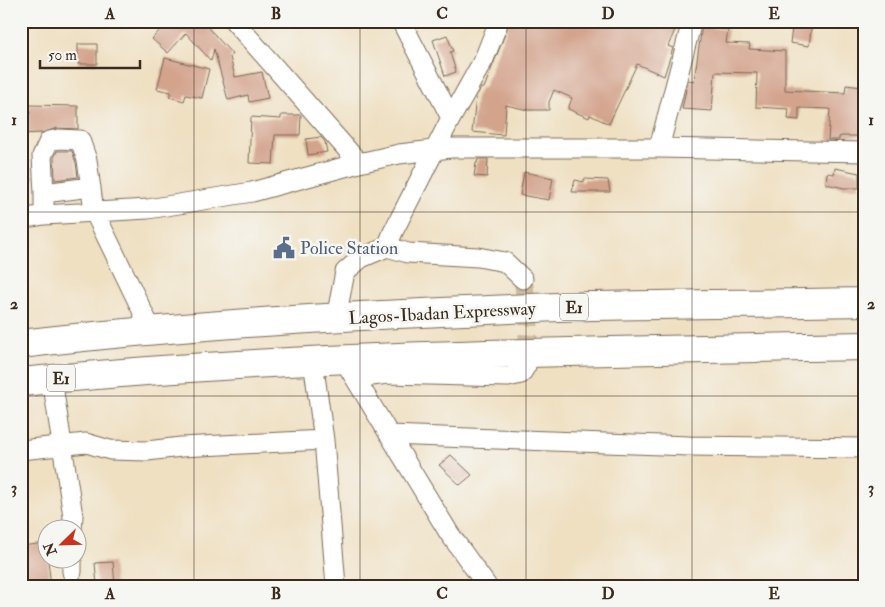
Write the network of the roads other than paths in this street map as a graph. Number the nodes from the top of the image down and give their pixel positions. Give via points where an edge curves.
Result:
1 (234, 21) edge
2 (402, 21) edge
3 (499, 21) edge
4 (692, 21) edge
5 (451, 118) junction
6 (659, 148) junction
7 (436, 150) junction
8 (864, 152) edge
9 (358, 163) junction
10 (91, 187) junction
11 (44, 193) junction
12 (94, 211) junction
13 (44, 215) junction
14 (21, 219) edge
15 (387, 247) junction
16 (523, 279) tunnel mouth
17 (864, 302) edge
18 (336, 318) junction
19 (152, 331) junction
20 (21, 344) edge
21 (864, 346) edge
22 (313, 361) junction
23 (526, 366) dead end
24 (350, 369) junction
25 (52, 379) junction
26 (21, 382) edge
27 (389, 435) junction
28 (324, 440) junction
29 (62, 445) junction
30 (864, 448) edge
31 (21, 450) edge
32 (73, 520) edge
33 (336, 586) edge
34 (487, 586) edge

1 - 9 street
2 - 5 street
3 - 5 street via 484,59
4 - 6 street
5 - 7 street
6 - 7 street
6 - 8 street
7 - 9 street
7 - 15 street
9 - 12 street via 252,192 148,209
10 - 11 street
10 - 11 street via 80,140 59,139 50,141 42,156
10 - 12 street
11 - 13 street
12 - 13 street
12 - 19 street
13 - 14 street
15 - 16 street via 505,262
15 - 18 street via 360,258 345,272
17 - 18 highway, Lagos-Ibadan Expressway / E1 via 559,307
18 - 19 highway, Lagos-Ibadan Expressway / E1
19 - 20 highway, Lagos-Ibadan Expressway / E1
21 - 24 highway, E1 via 563,351
22 - 24 highway, E1
22 - 25 highway, E1
22 - 28 street
23 - 24 street via 521,374 508,377 388,374
24 - 27 street
25 - 26 highway, E1
25 - 29 street
27 - 30 street via 689,446
27 - 34 street via 449,533
28 - 29 street via 182,447 147,452 110,450 86,443
28 - 33 street
29 - 31 street
29 - 32 street

